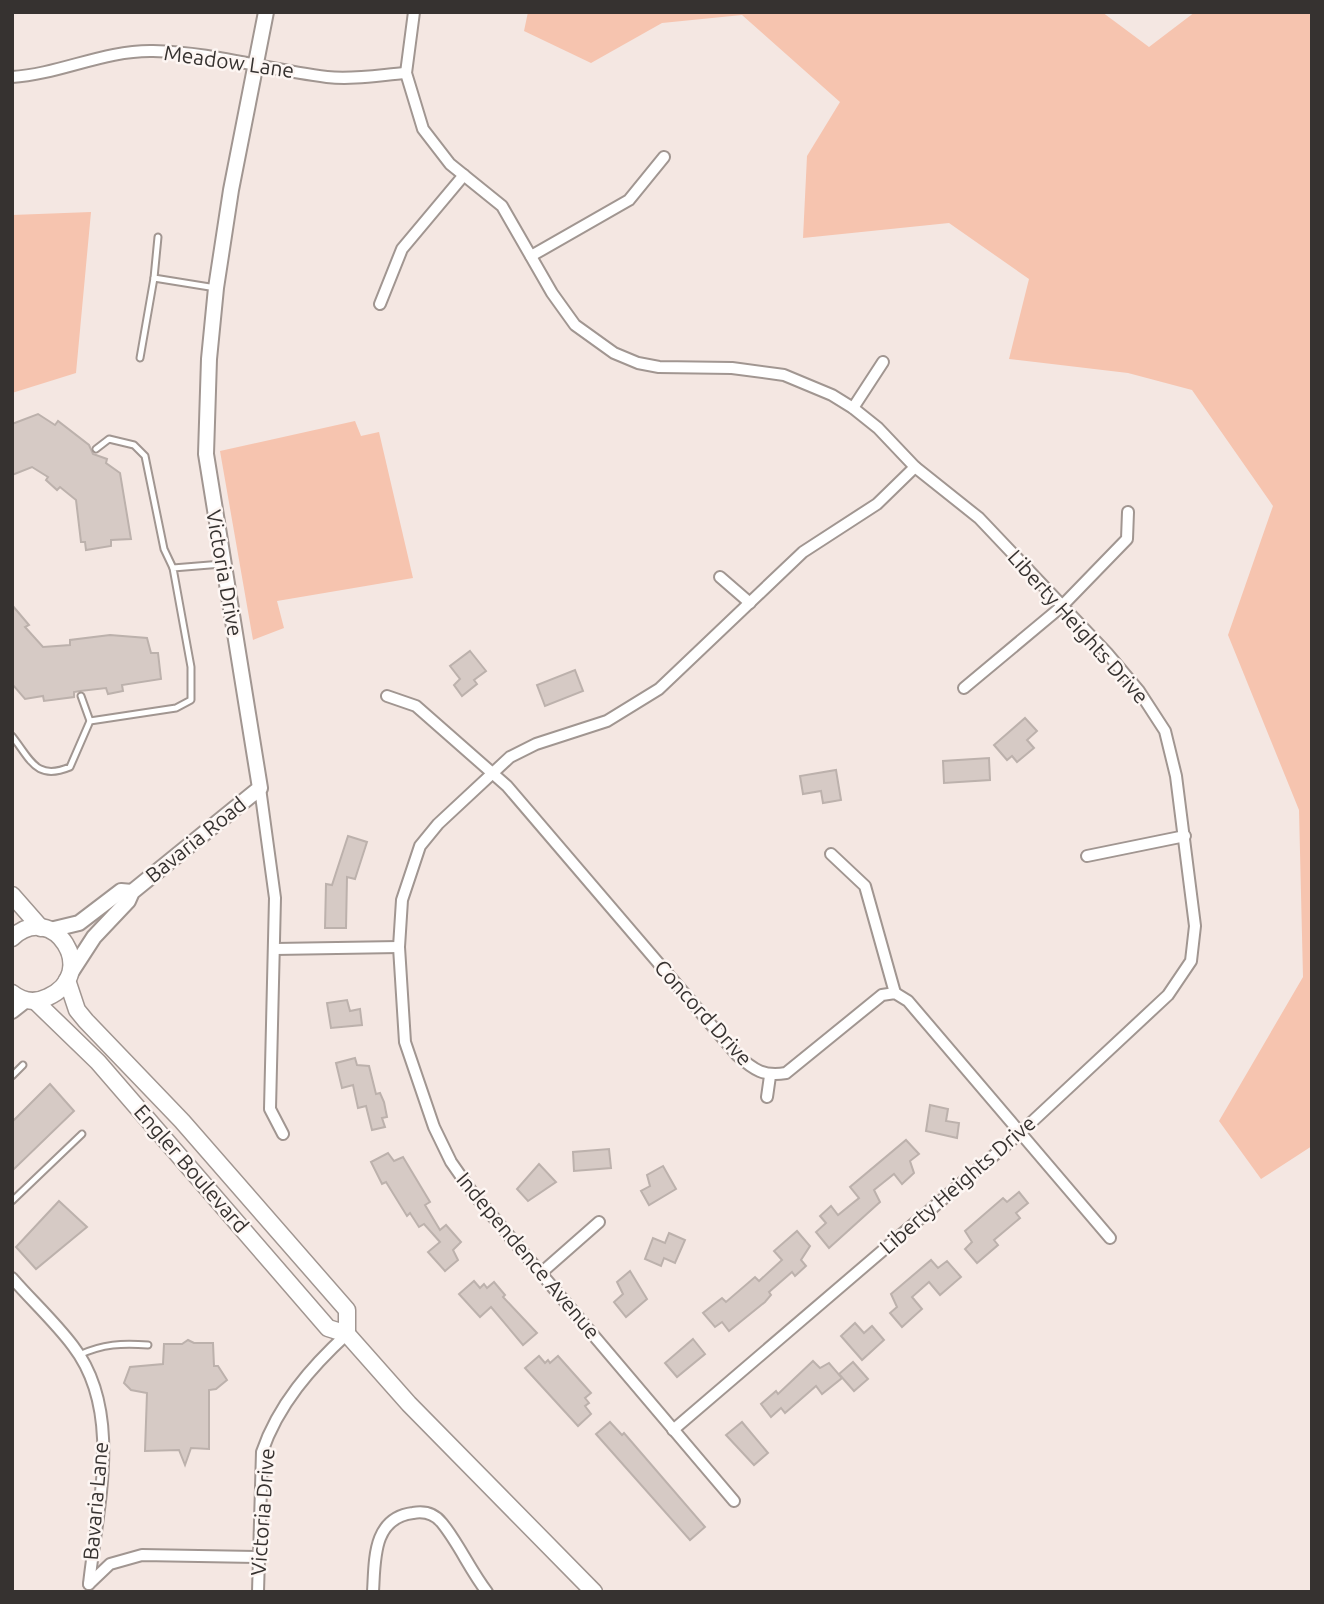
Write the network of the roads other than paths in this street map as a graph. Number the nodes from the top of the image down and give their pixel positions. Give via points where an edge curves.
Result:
1 (266, 12) edge
2 (414, 12) edge
3 (257, 63) junction
4 (406, 73) junction
5 (12, 77) edge
6 (664, 157) dead end
7 (464, 175) junction
8 (158, 237) dead end
9 (531, 256) junction
10 (154, 278) junction
11 (216, 288) junction
12 (380, 304) dead end
13 (140, 358) dead end
14 (883, 362) dead end
15 (853, 408) junction
16 (96, 449) dead end
17 (915, 467) junction
18 (1128, 512) dead end
19 (222, 564) junction
20 (173, 568) junction
21 (720, 577) dead end
22 (750, 603) junction
23 (1061, 607) junction
24 (964, 688) dead end
25 (81, 696) dead end
26 (387, 696) dead end
27 (90, 721) junction
28 (12, 736) edge
29 (491, 772) junction
30 (260, 788) junction
31 (1185, 836) junction
32 (831, 854) dead end
33 (1087, 856) dead end
34 (132, 892) junction
35 (12, 895) edge
36 (45, 929) junction
37 (12, 938) edge
38 (399, 947) junction
39 (275, 949) junction
40 (69, 977) junction
41 (895, 993) junction
42 (24, 998) edge
43 (12, 1011) edge
44 (23, 1065) dead end
45 (12, 1076) edge
46 (770, 1076) junction
47 (767, 1097) dead end
48 (284, 1133) dead end
49 (1020, 1133) junction
50 (82, 1134) dead end
51 (12, 1201) edge
52 (599, 1222) dead end
53 (1110, 1238) dead end
54 (541, 1273) junction
55 (12, 1278) edge
56 (347, 1334) junction
57 (148, 1345) dead end
58 (79, 1355) junction
59 (673, 1430) junction
60 (734, 1501) dead end
61 (259, 1557) junction
62 (258, 1592) edge
63 (373, 1592) edge
64 (487, 1592) edge
65 (594, 1592) edge

1 - 3 street, Victoria Drive
2 - 4 street, Liberty Heights Drive
3 - 4 street, Meadow Lane via 346,78
3 - 5 street, Meadow Lane via 189,53 119,53
3 - 11 street, Victoria Drive
4 - 7 street, Liberty Heights Drive via 424,129 435,148
6 - 9 street via 629,200
7 - 9 street, Liberty Heights Drive via 502,206
7 - 12 street via 402,249
8 - 10 lane
9 - 15 street, Liberty Heights Drive via 575,325 614,353 659,367 732,368 784,375
10 - 11 lane
10 - 13 lane
11 - 19 street, Victoria Drive via 206,454
14 - 15 street
15 - 17 street, Liberty Heights Drive
16 - 20 lane via 109,439 134,445 145,456 164,549
17 - 22 street, Independence Avenue via 877,504 803,552
17 - 23 street, Liberty Heights Drive via 979,517
18 - 23 street via 1128,539
19 - 20 lane
19 - 30 street, Victoria Drive
20 - 27 lane via 191,667 191,700 176,708
21 - 22 street
22 - 29 street, Independence Avenue via 659,689 607,721 536,744
23 - 24 street
23 - 31 street, Liberty Heights Drive via 1139,691 1165,731
25 - 27 lane
26 - 29 street, Concord Drive via 416,706
27 - 28 lane via 69,767 54,773 38,769
29 - 38 street, Independence Avenue via 420,846 402,900
29 - 46 street, Concord Drive via 737,1055 754,1070
30 - 34 street, Bavaria Road
30 - 39 street, Victoria Drive via 275,898
31 - 33 street
31 - 49 street, Liberty Heights Drive via 1195,926 1191,961 1168,995
32 - 41 street via 865,886
34 - 36 street, Bavaria Road via 121,891 79,923
34 - 40 street, Bavaria Road
35 - 36 main road
36 - 37 main road via 23,930
36 - 40 main road, Engler Boulevard via 69,948
38 - 39 street
38 - 54 street, Independence Avenue via 405,1042 434,1128 471,1192
39 - 48 street, Victoria Drive via 270,1109
40 - 42 main road via 56,993
40 - 56 main road, Engler Boulevard via 77,1010 86,1021 173,1112 347,1310
41 - 46 street, Concord Drive via 882,995 786,1073
41 - 49 street via 908,1001
42 - 43 street
42 - 56 main road, Engler Boulevard via 107,1072 328,1328
44 - 45 lane
46 - 47 street
49 - 53 street
49 - 59 street, Liberty Heights Drive
50 - 51 lane
52 - 54 street
54 - 59 street, Independence Avenue
55 - 58 street, Bavaria Lane
56 - 61 street, Victoria Drive via 313,1366 268,1436 262,1452
56 - 65 main road, Engler Boulevard via 409,1404
57 - 58 lane via 117,1343
58 - 61 street, Bavaria Lane via 92,1378 102,1420 89,1584 110,1564 142,1555
59 - 60 street, Independence Avenue
61 - 62 street, Victoria Drive
63 - 64 street via 376,1544 383,1530 407,1514 425,1511 440,1521

